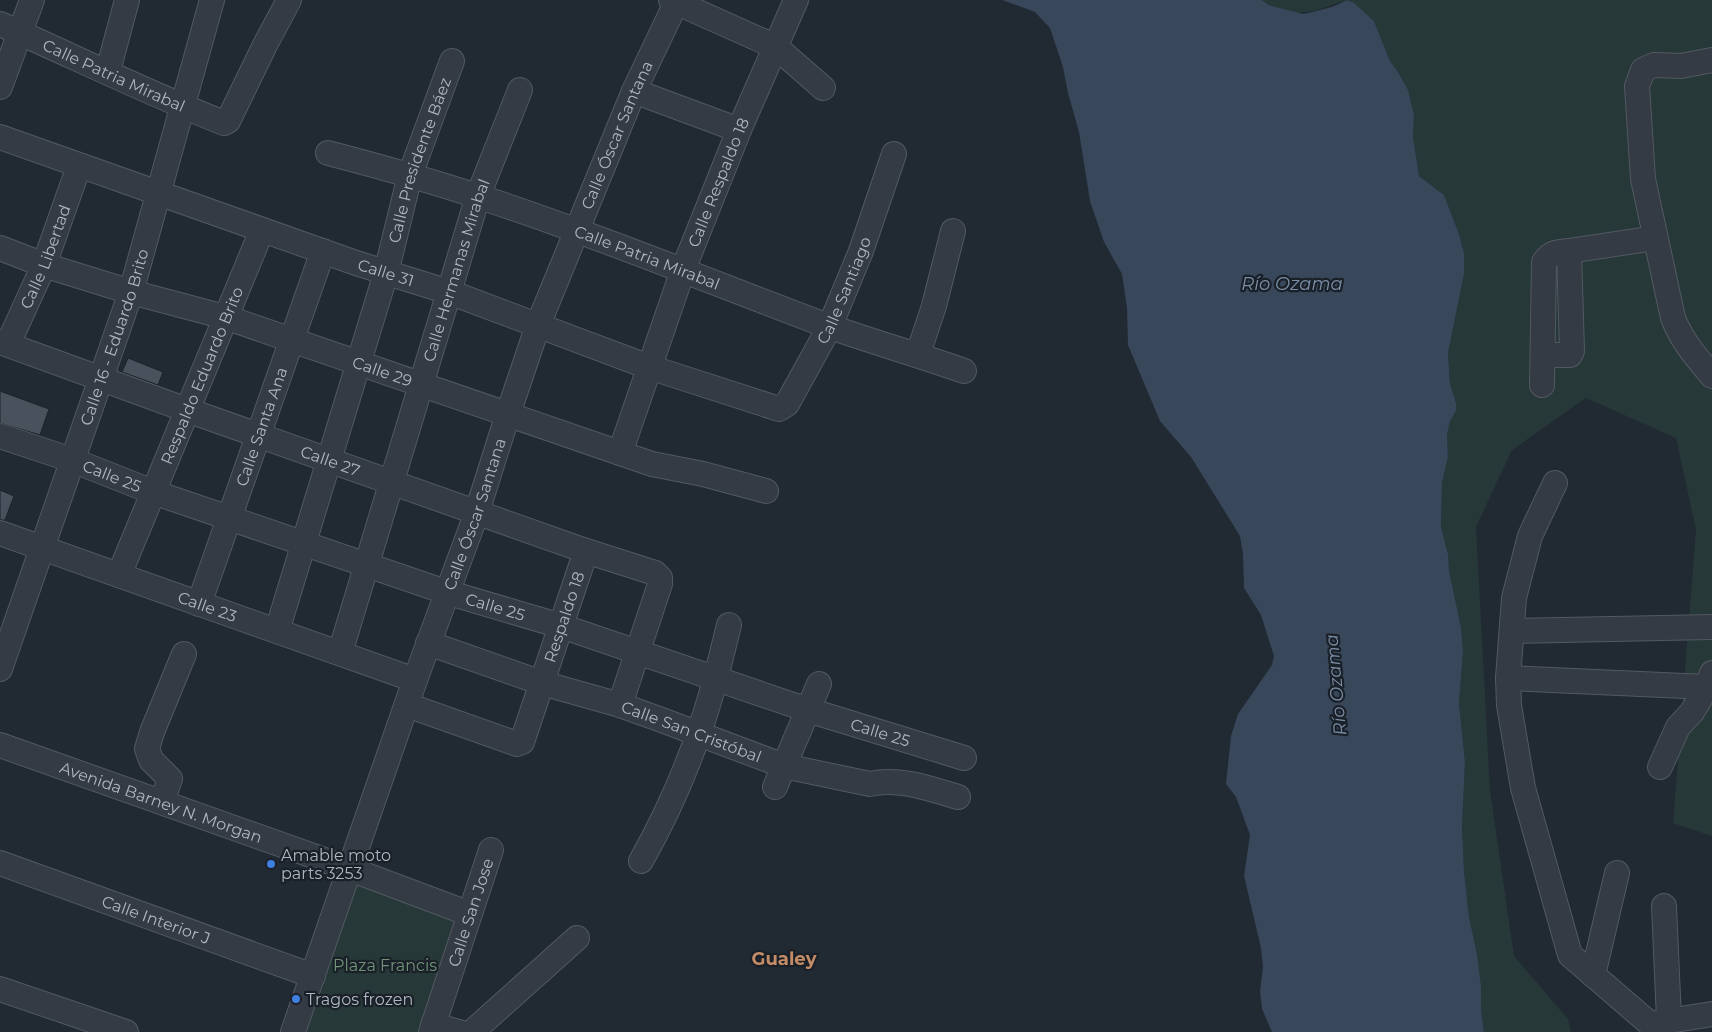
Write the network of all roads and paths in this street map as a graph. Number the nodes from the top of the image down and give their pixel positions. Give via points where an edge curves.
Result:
1 (32, 0) edge
2 (127, 0) edge
3 (212, 0) edge
4 (289, 0) edge
5 (796, 0) edge
6 (674, 2) edge
7 (10, 29) edge
8 (776, 47) junction
9 (1712, 60) edge
10 (452, 61) dead end
11 (108, 72) junction
12 (0, 87) edge
13 (823, 88) dead end
14 (520, 90) dead end
15 (634, 91) junction
16 (182, 106) junction
17 (739, 130) junction
18 (0, 138) edge
19 (328, 153) dead end
20 (894, 154) dead end
21 (79, 166) junction
22 (410, 174) junction
23 (157, 194) junction
24 (478, 196) junction
25 (262, 230) junction
26 (578, 231) junction
27 (953, 231) dead end
28 (1655, 238) junction
29 (0, 248) edge
30 (323, 251) junction
31 (44, 265) junction
32 (682, 270) junction
33 (386, 273) junction
34 (131, 292) junction
35 (449, 292) junction
36 (225, 317) junction
37 (538, 325) junction
38 (830, 326) junction
39 (292, 340) junction
40 (4, 343) edge
41 (918, 354) junction
42 (358, 364) junction
43 (649, 367) junction
44 (964, 371) dead end
45 (1712, 376) edge
46 (100, 378) junction
47 (421, 384) junction
48 (1542, 385) dead end
49 (771, 407) joint
50 (187, 410) junction
51 (508, 414) junction
52 (259, 435) junction
53 (0, 436) edge
54 (620, 453) junction
55 (72, 460) junction
56 (329, 460) junction
57 (392, 482) junction
58 (1555, 483) dead end
59 (766, 491) dead end
60 (153, 492) junction
61 (477, 512) junction
62 (230, 519) junction
63 (0, 534) edge
64 (303, 544) junction
65 (41, 548) junction
66 (586, 552) junction
67 (366, 565) junction
68 (119, 575) junction
69 (446, 592) junction
70 (199, 604) junction
71 (729, 625) dead end
72 (561, 626) junction
73 (1712, 627) edge
74 (6, 630) edge
75 (277, 631) junction
76 (1512, 631) junction
77 (428, 643) junction
78 (638, 652) junction
79 (340, 653) junction
80 (184, 654) dead end
81 (0, 668) edge
82 (1508, 678) junction
83 (715, 679) junction
84 (415, 680) junction
85 (542, 683) junction
86 (1710, 683) edge
87 (819, 684) dead end
88 (407, 705) junction
89 (620, 706) junction
90 (808, 710) junction
91 (699, 733) junction
92 (0, 745) edge
93 (964, 758) dead end
94 (1660, 766) dead end
95 (779, 776) junction
96 (958, 797) dead end
97 (162, 802) junction
98 (490, 850) dead end
99 (641, 860) dead end
100 (0, 863) edge
101 (350, 869) junction
102 (1617, 873) dead end
103 (1664, 906) dead end
104 (470, 914) junction
105 (577, 938) dead end
106 (1593, 975) junction
107 (313, 976) junction
108 (0, 989) edge
109 (1712, 1014) edge
110 (1656, 1025) edge
111 (432, 1029) edge
112 (126, 1032) edge
113 (293, 1032) edge
114 (459, 1032) edge
115 (472, 1032) edge

1 - 7 street
2 - 11 street
3 - 16 street, Calle 16 - Eduardo Brito
4 - 16 street, Calle Patria Mirabal via 228,121 224,124
5 - 8 street, Calle Respaldo 18
6 - 8 street
6 - 15 street, Calle Óscar Santana
7 - 11 street, Calle Patria Mirabal
7 - 12 street
8 - 13 street
8 - 17 street, Calle Respaldo 18
9 - 28 street via 1681,66 1654,64 1642,70 1637,86 1643,178
10 - 22 street, Calle Presidente Báez
11 - 16 street, Calle Patria Mirabal
14 - 24 street, Calle Hermanas Mirabal
15 - 17 street
15 - 26 street, Calle Óscar Santana
16 - 23 street, Calle 16 - Eduardo Brito
17 - 32 street, Calle Respaldo 18
18 - 21 street, Calle 31
19 - 22 street, Calle Patria Mirabal
20 - 38 street, Calle Santiago via 861,251
21 - 23 street, Calle 31
21 - 31 street, Calle Libertad
22 - 24 street, Calle Patria Mirabal
22 - 33 street, Calle Presidente Báez
23 - 25 street, Calle 31
23 - 34 street, Calle 16 - Eduardo Brito
24 - 26 street, Calle Patria Mirabal
24 - 35 street, Calle Hermanas Mirabal
25 - 30 street, Calle 31
25 - 36 street, Respaldo Eduardo Brito
26 - 32 street, Calle Patria Mirabal
26 - 37 street, Calle Óscar Santana
27 - 41 street
28 - 45 street via 1676,327 1690,351
28 - 48 street via 1569,251 1572,351 1566,356 1543,355
29 - 31 street, Calle 29
30 - 33 street, Calle 31
30 - 39 street, Calle Santa Ana
31 - 34 street, Calle 29
31 - 40 street, Calle Libertad
32 - 38 street, Calle Patria Mirabal
32 - 43 street, Calle Respaldo 18
33 - 35 street, Calle 31
33 - 42 street, Calle Presidente Báez
34 - 36 street, Calle 29
34 - 46 street, Calle 16 - Eduardo Brito
35 - 37 street, Calle 31
35 - 47 street, Calle Hermanas Mirabal
36 - 39 street, Calle 29
36 - 50 street, Respaldo Eduardo Brito
37 - 43 street, Calle 31
37 - 51 street, Calle Óscar Santana
38 - 41 street, Calle Patria Mirabal
38 - 49 street, Calle Santiago via 787,404 779,409
39 - 42 street, Calle 29
39 - 52 street, Calle Santa Ana
40 - 46 street, Calle 27
41 - 44 street, Calle Patria Mirabal
42 - 47 street, Calle 29
42 - 56 street, Calle Presidente Báez
43 - 49 street, Calle 31
43 - 54 street, Calle Respaldo 18
46 - 50 street, Calle 27
46 - 55 street, Calle 16 - Eduardo Brito
47 - 51 street, Calle 29
47 - 57 street, Calle Hermanas Mirabal
50 - 52 street, Calle 27
50 - 60 street, Respaldo Eduardo Brito
51 - 54 street, Calle 29
51 - 61 street, Calle Óscar Santana
52 - 56 street, Calle 27
52 - 62 street, Calle Santa Ana
53 - 55 street, Calle 25
54 - 59 street, Calle 29 via 652,464
55 - 60 street, Calle 25
55 - 65 street, Calle 16 - Eduardo Brito
56 - 57 street, Calle 27
56 - 64 street, Calle Presidente Báez
57 - 61 street, Calle 27
57 - 67 street, Calle Hermanas Mirabal
58 - 76 street via 1530,536 1514,598
60 - 62 street, Calle 25
60 - 68 street, Respaldo Eduardo Brito
61 - 66 street, Calle 27
61 - 69 street, Calle Óscar Santana
62 - 64 street, Calle 25
62 - 70 street, Calle Santa Ana
63 - 65 street, Calle 23
64 - 67 street, Calle 25
64 - 75 street, Calle Presidente Báez
65 - 68 street, Calle 23
65 - 74 street, Calle 16 - Eduardo Brito
66 - 72 street, Respaldo 18
66 - 78 street, Calle 27 via 654,573 660,578
67 - 69 street, Calle 25
67 - 79 street, Calle Hermanas Mirabal
68 - 70 street, Calle 23
69 - 72 street, Calle 25
69 - 77 street, Calle Óscar Santana
70 - 75 street, Calle 23
71 - 83 street
72 - 78 street, Calle 25
72 - 85 street, Respaldo 18
73 - 76 street
74 - 81 street, Calle 16 - Eduardo Brito
75 - 79 street, Calle 23
76 - 82 street
77 - 84 street, Calle Óscar Santana
77 - 85 street, Calle San Cristóbal
78 - 83 street, Calle 25
78 - 89 street
79 - 84 street, Calle 23
80 - 97 street via 147,749 152,760 170,779
82 - 86 street
82 - 106 street via 1509,705 1523,788 1570,955
83 - 90 street, Calle 25
83 - 91 street
84 - 88 street, Calle Óscar Santana
85 - 88 street, Respaldo 18 via 522,742 517,744
85 - 89 street, Calle San Cristóbal
86 - 94 street via 1678,727
87 - 90 street
88 - 101 street, Calle Óscar Santana
89 - 91 street, Calle San Cristóbal
90 - 93 street, Calle 25
90 - 95 street
91 - 95 street, Calle San Cristóbal
91 - 99 street via 665,814
92 - 97 street, Avenida Barney N. Morgan
95 - 96 street, Calle San Cristóbal via 919,786
97 - 101 street, Avenida Barney N. Morgan
98 - 104 street, Calle San Jose
100 - 107 street, Calle Interior J
101 - 104 street, Avenida Barney N. Morgan
101 - 107 street, Calle Óscar Santana
102 - 106 street
103 - 110 street
104 - 111 street, Calle San Jose
105 - 115 street
106 - 110 street
107 - 113 street, Calle Óscar Santana
108 - 112 street
109 - 110 street
111 - 114 street

